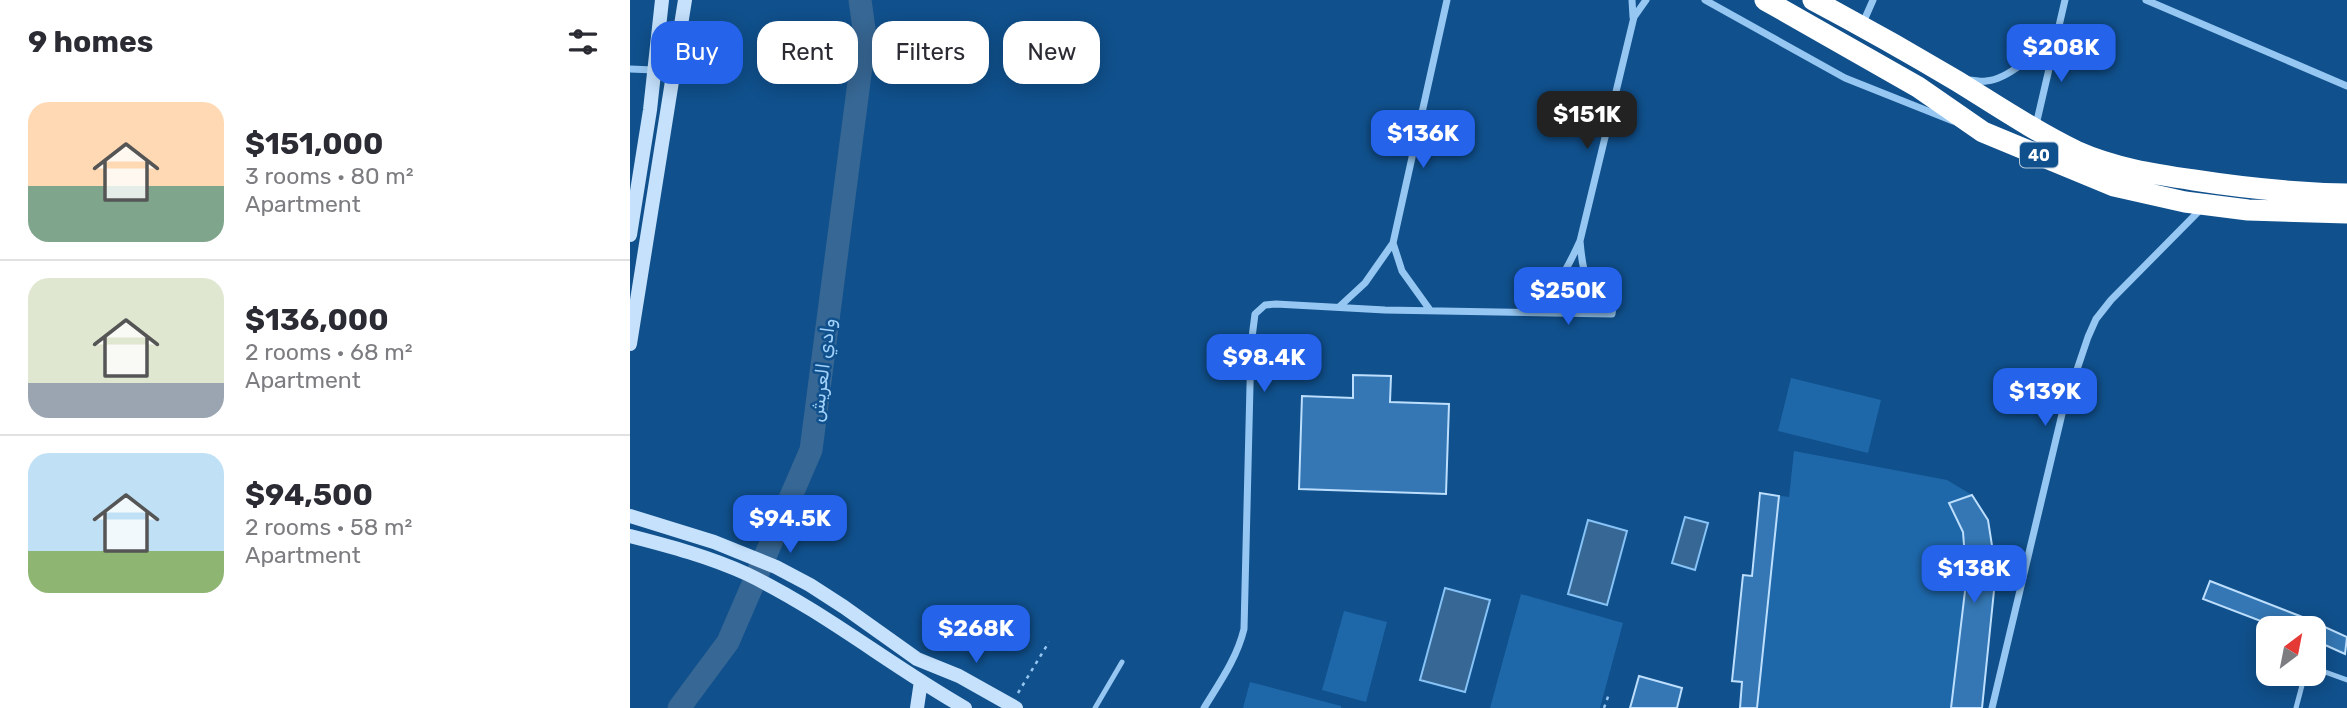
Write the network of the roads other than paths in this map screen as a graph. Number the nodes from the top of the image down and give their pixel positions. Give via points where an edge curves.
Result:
1 (662, 0) edge
2 (685, 0) edge
3 (1447, 0) edge
4 (1632, 0) edge
5 (1646, 0) edge
6 (1705, 0) edge
7 (1765, 0) edge
8 (1813, 0) edge
9 (1873, 0) edge
10 (2065, 0) edge
11 (2146, 0) edge
12 (1634, 18) junction
13 (660, 21) edge
14 (1861, 26) junction
15 (2056, 32) junction
16 (1931, 66) junction
17 (630, 69) edge
18 (651, 70) edge
19 (1953, 79) junction
20 (652, 84) edge
21 (1918, 86) junction
22 (2347, 86) edge
23 (2035, 128) junction
24 (1983, 132) junction
25 (2347, 194) edge
26 (2206, 204) junction
27 (2347, 213) edge
28 (632, 214) edge
29 (630, 235) edge
30 (1580, 241) junction
31 (1393, 243) junction
32 (1338, 307) junction
33 (1430, 310) junction
34 (1526, 311) junction
35 (630, 344) edge
36 (630, 516) edge
37 (630, 536) edge
38 (1122, 662) dead end
39 (2326, 672) edge
40 (959, 676) junction
41 (915, 677) junction
42 (2347, 680) edge
43 (2302, 686) edge
44 (957, 706) edge
45 (1014, 706) edge
46 (917, 708) edge
47 (1095, 708) edge
48 (1204, 708) edge
49 (1992, 708) edge
50 (2296, 708) edge

1 - 13 street
2 - 35 street
3 - 31 street
4 - 12 street
5 - 12 street
6 - 24 street via 1845,78
7 - 21 highway, 40
8 - 14 highway, 40
9 - 14 street
10 - 15 street
11 - 22 street
12 - 30 street
14 - 16 highway, 40
15 - 19 street via 2003,76 1987,81
15 - 23 street
16 - 19 highway, 40
16 - 21 highway
17 - 18 street
19 - 23 highway, 40
20 - 28 street
21 - 24 highway, 40
23 - 25 highway, 40 via 2077,151 2140,172 2300,193
24 - 26 highway, 40 via 2114,187
26 - 27 highway, 40
26 - 49 street via 2096,318 2062,414
28 - 29 street
30 - 34 street via 1555,288
30 - 34 street via 1586,280 1613,308 1612,314
31 - 32 street via 1364,283
31 - 33 street via 1402,271
32 - 33 street
32 - 48 street via 1265,305 1253,318 1244,629 1232,663
33 - 34 street
36 - 40 street via 776,567 844,607 917,659
37 - 41 street via 746,574
38 - 47 lane
39 - 42 lane
40 - 44 street
40 - 45 street
41 - 44 street
41 - 46 street
43 - 50 lane

